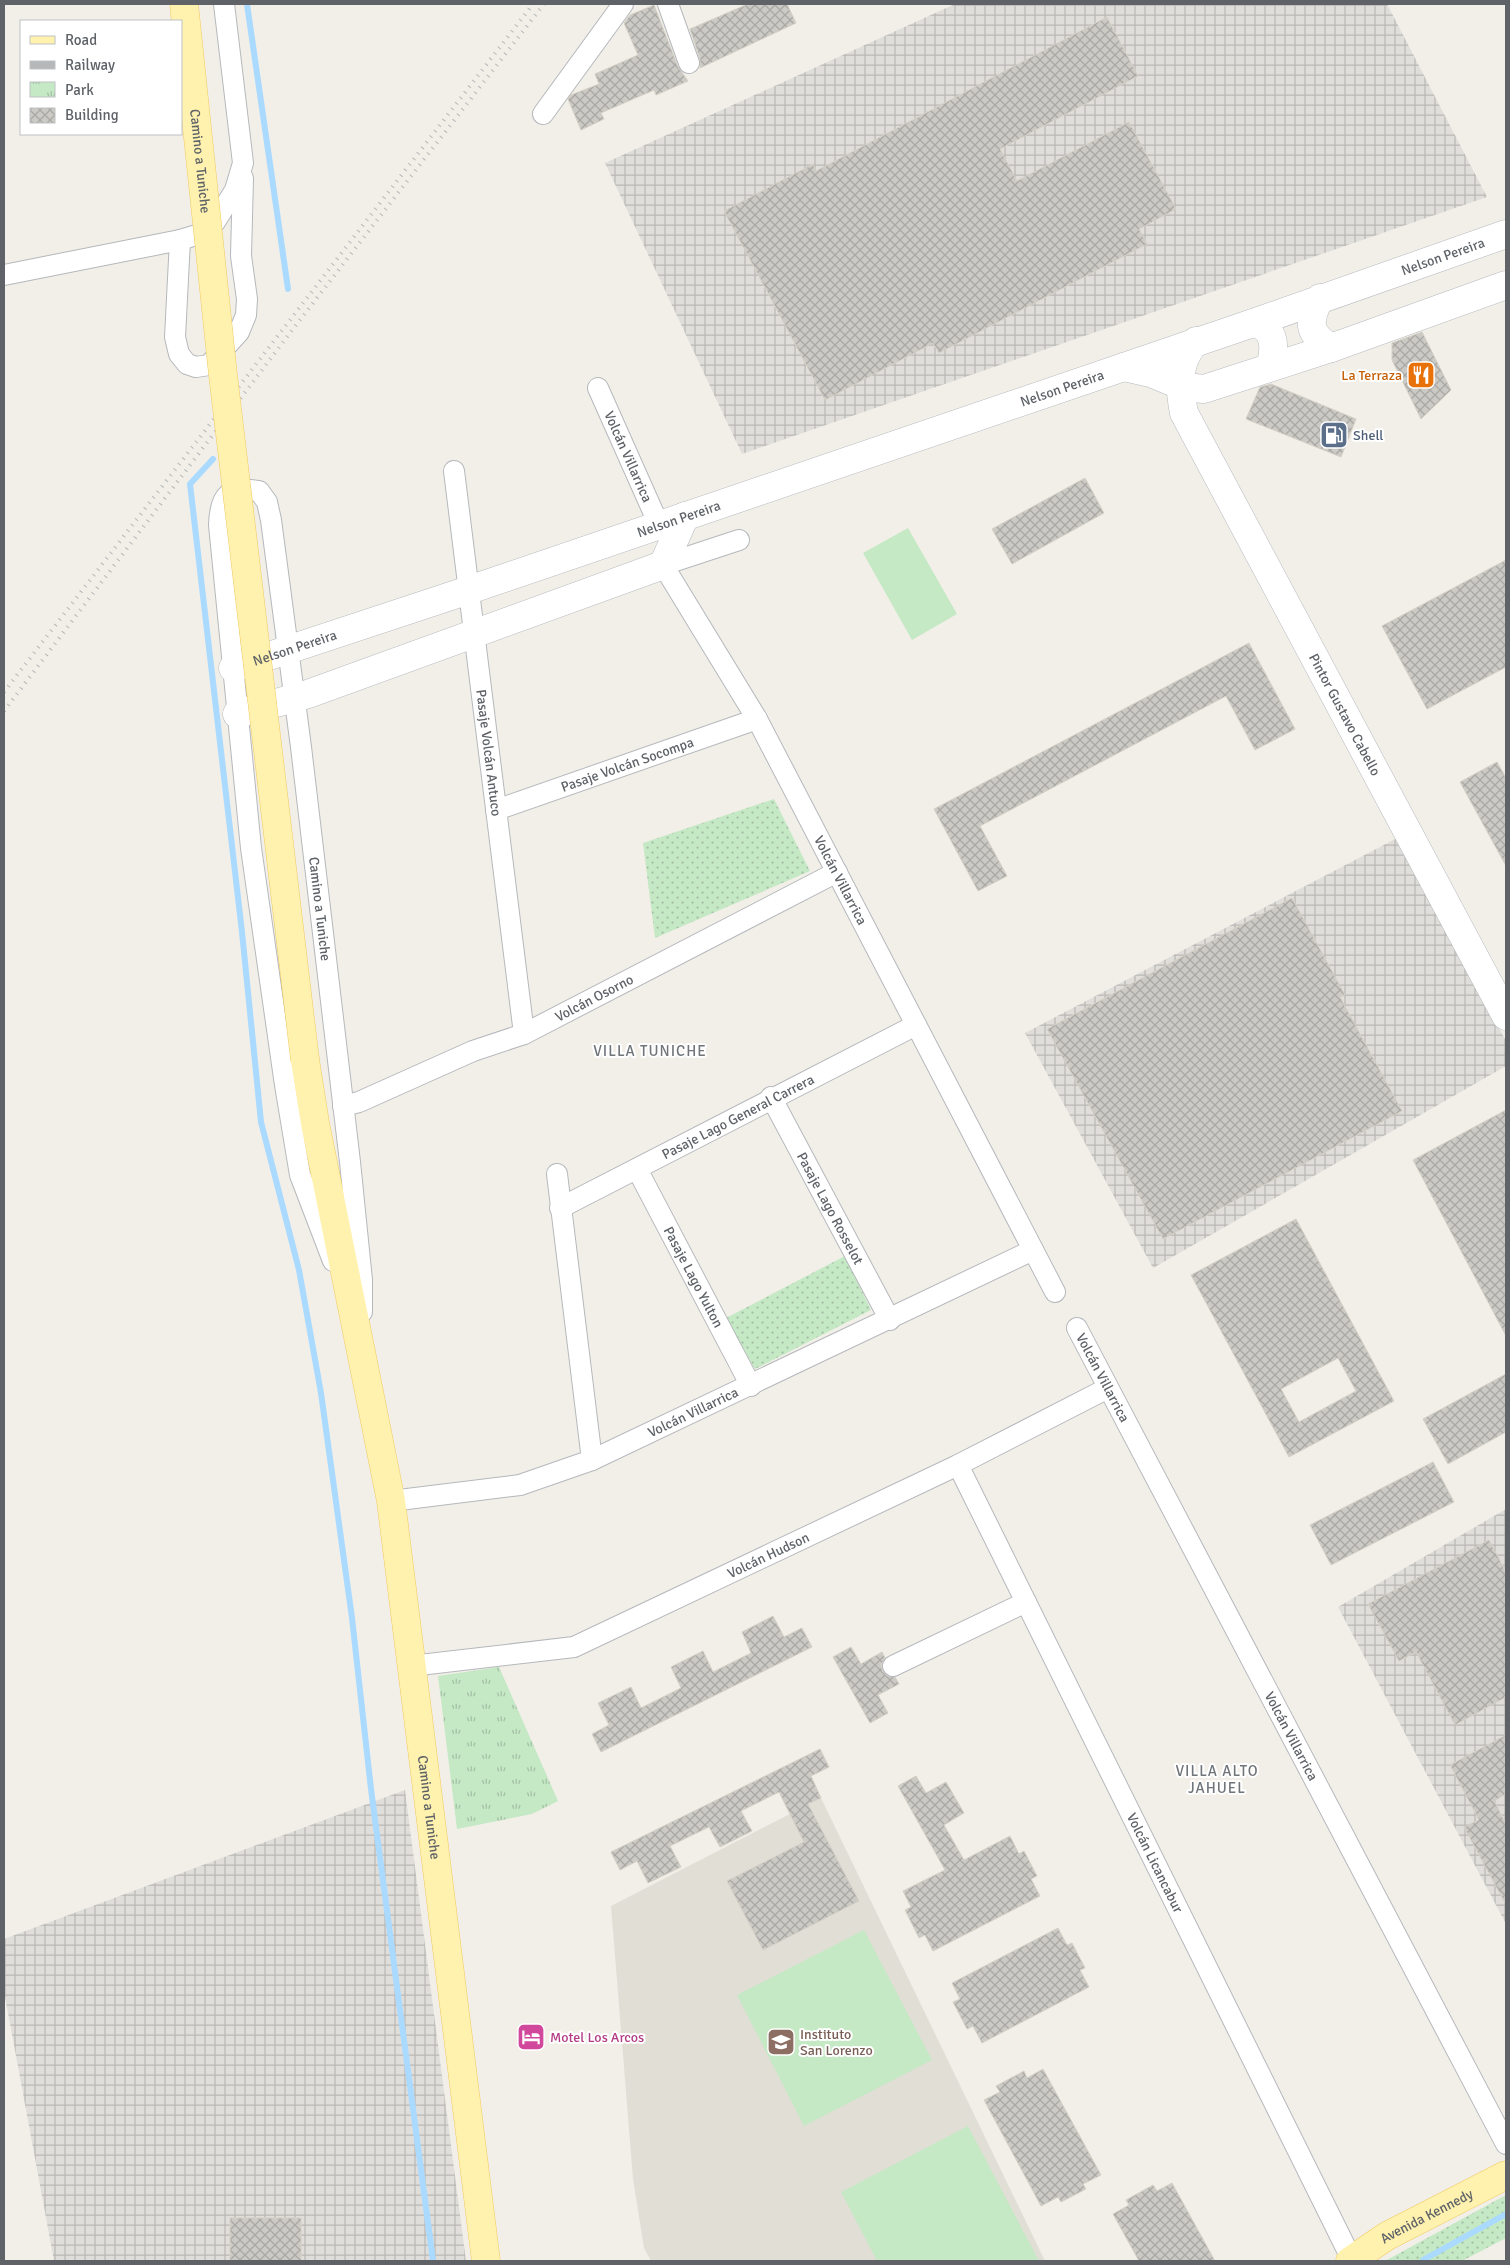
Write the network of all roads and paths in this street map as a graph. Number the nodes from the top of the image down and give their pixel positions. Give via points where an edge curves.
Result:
1 (184, 4) edge
2 (224, 4) edge
3 (623, 4) edge
4 (668, 4) edge
5 (689, 63) dead end
6 (542, 114) dead end
7 (243, 163) junction
8 (1506, 234) edge
9 (180, 240) junction
10 (4, 275) edge
11 (1506, 284) edge
12 (1320, 298) junction
13 (1253, 323) junction
14 (1196, 341) junction
15 (1331, 348) junction
16 (1124, 367) junction
17 (1270, 367) junction
18 (1180, 386) junction
19 (598, 388) dead end
20 (454, 471) dead end
21 (685, 516) junction
22 (659, 525) junction
23 (739, 540) dead end
24 (663, 565) junction
25 (469, 590) junction
26 (475, 635) junction
27 (288, 650) junction
28 (232, 668) junction
29 (294, 698) junction
30 (237, 714) junction
31 (757, 719) junction
32 (496, 810) junction
33 (836, 872) junction
34 (1506, 1016) edge
35 (916, 1025) junction
36 (524, 1034) junction
37 (771, 1097) junction
38 (343, 1106) junction
39 (637, 1169) junction
40 (557, 1174) dead end
41 (560, 1208) junction
42 (1033, 1250) junction
43 (1055, 1292) dead end
44 (353, 1313) junction
45 (890, 1320) junction
46 (1077, 1328) dead end
47 (362, 1354) junction
48 (752, 1386) junction
49 (1108, 1388) junction
50 (592, 1460) junction
51 (958, 1465) junction
52 (391, 1501) junction
53 (1026, 1602) junction
54 (411, 1666) junction
55 (893, 1666) dead end
56 (1506, 2144) edge
57 (1506, 2175) edge
58 (1351, 2260) edge
59 (486, 2261) edge

1 - 44 main road, Camino a Tuniche, bridge via 224,385 306,1060 315,1123
2 - 7 street, Camino a Tuniche
3 - 6 street
4 - 5 street
7 - 9 street, Camino a Tuniche via 234,190 215,222 203,233
7 - 9 street, Camino a Tuniche via 241,256 246,315 239,332 208,365 196,367 187,364 179,354 175,337
8 - 12 street, Nelson Pereira
9 - 10 street
11 - 15 street
12 - 13 street, Nelson Pereira
12 - 15 street via 1311,318 1312,327 1322,342
13 - 14 street, Nelson Pereira
13 - 17 street via 1268,330 1272,338 1274,347
14 - 16 street, Nelson Pereira
14 - 18 street, Pintor Gustavo Cabello via 1183,359
15 - 17 street
16 - 18 street via 1151,373
16 - 21 street, Nelson Pereira
17 - 18 street via 1204,388
18 - 34 street, Pintor Gustavo Cabello via 1184,413
19 - 22 street, Volcán Villarrica
20 - 25 street, Pasaje Volcán Antuco
21 - 22 street, Nelson Pereira
21 - 24 street
22 - 25 street, Nelson Pereira
23 - 24 street
24 - 26 street
24 - 31 street, Volcán Villarrica
25 - 26 street, Pasaje Volcán Antuco
25 - 27 street, Nelson Pereira
26 - 29 street
26 - 32 street, Pasaje Volcán Antuco
27 - 28 street, Nelson Pereira
27 - 28 street, Camino a Tuniche via 267,502 259,492 245,489 228,493 222,500 219,526
27 - 29 street, Camino a Tuniche
28 - 30 street, Camino a Tuniche
29 - 30 street
29 - 38 street, Camino a Tuniche
30 - 44 street, Camino a Tuniche via 251,848 300,1175
31 - 32 street, Pasaje Volcán Socompa
31 - 33 street, Volcán Villarrica
32 - 36 street, Pasaje Volcán Antuco
33 - 35 street, Volcán Villarrica
33 - 36 street, Volcán Osorno
35 - 37 street, Pasaje Lago General Carrera
35 - 42 street, Volcán Villarrica
36 - 38 street, Volcán Osorno via 473,1051 359,1102
37 - 39 street, Pasaje Lago General Carrera
37 - 45 street, Pasaje Lago Rosselot
38 - 47 street, Camino a Tuniche via 362,1280
39 - 41 street, Pasaje Lago General Carrera
39 - 48 street, Pasaje Lago Yulton
40 - 41 street
41 - 50 street
42 - 43 street, Volcán Villarrica
42 - 45 street, Volcán Villarrica
44 - 47 main road, Camino a Tuniche
45 - 48 street, Volcán Villarrica
46 - 49 street, Volcán Villarrica
47 - 52 main road, Camino a Tuniche
48 - 50 street, Volcán Villarrica
49 - 51 street, Volcán Hudson
49 - 56 street, Volcán Villarrica
50 - 52 street, Volcán Villarrica via 520,1485
51 - 53 street, Volcán Licancabur
51 - 54 street, Volcán Hudson via 574,1647
52 - 54 main road, Camino a Tuniche
53 - 55 street
53 - 58 street, Volcán Licancabur
54 - 59 main road, Camino a Tuniche
57 - 58 main road, Avenida Kennedy via 1387,2236

